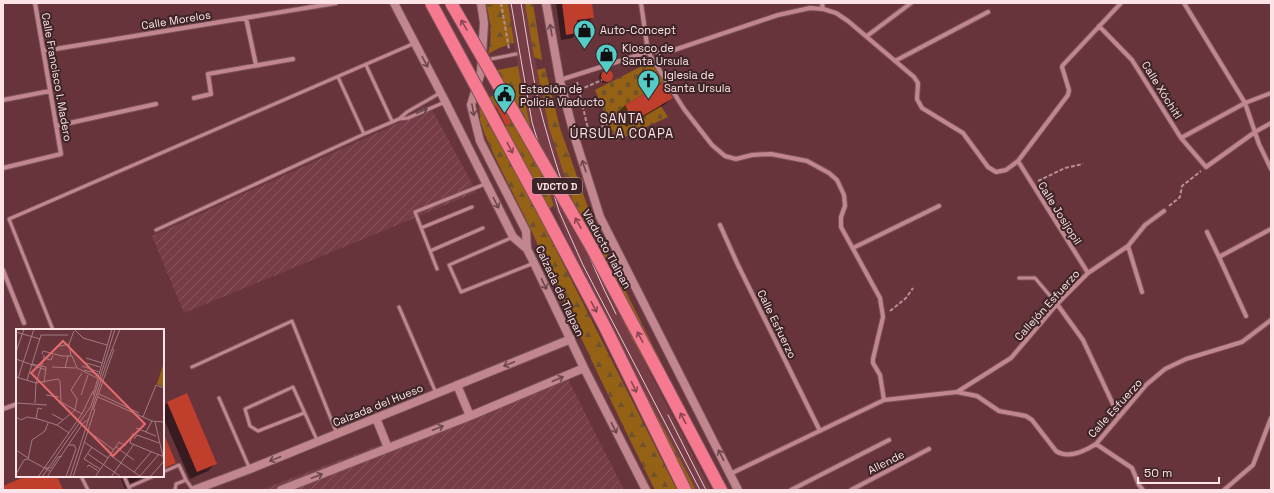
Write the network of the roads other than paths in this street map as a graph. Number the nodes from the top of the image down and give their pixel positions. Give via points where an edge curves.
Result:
1 (35, 3) edge
2 (336, 3) edge
3 (394, 3) edge
4 (431, 3) edge
5 (451, 3) edge
6 (480, 3) edge
7 (546, 3) edge
8 (640, 3) edge
9 (822, 3) edge
10 (911, 3) edge
11 (1121, 3) edge
12 (1184, 3) edge
13 (823, 9) junction
14 (988, 12) dead end
15 (246, 18) junction
16 (1099, 26) junction
17 (867, 36) junction
18 (415, 43) junction
19 (43, 51) junction
20 (648, 52) junction
21 (516, 54) dead end
22 (293, 58) dead end
23 (482, 61) junction
24 (895, 61) junction
25 (256, 65) junction
26 (366, 65) junction
27 (338, 77) junction
28 (560, 81) junction
29 (50, 91) junction
30 (441, 92) junction
31 (1271, 93) edge
32 (194, 98) dead end
33 (3, 100) edge
34 (445, 102) junction
35 (1245, 103) junction
36 (156, 104) dead end
37 (399, 118) junction
38 (392, 121) junction
39 (1271, 123) edge
40 (56, 126) junction
41 (1255, 132) junction
42 (364, 134) junction
43 (1181, 138) junction
44 (1018, 161) junction
45 (3, 168) edge
46 (1271, 169) edge
47 (486, 184) junction
48 (939, 206) dead end
49 (472, 207) dead end
50 (1164, 211) road end
51 (720, 225) dead end
52 (421, 228) junction
53 (484, 228) dead end
54 (1271, 229) edge
55 (156, 230) dead end
56 (1207, 232) dead end
57 (513, 237) junction
58 (1128, 246) junction
59 (853, 248) junction
60 (527, 249) junction
61 (430, 251) junction
62 (1219, 257) junction
63 (534, 263) junction
64 (437, 269) dead end
65 (3, 270) edge
66 (1088, 273) junction
67 (1019, 278) dead end
68 (1142, 292) dead end
69 (1057, 304) junction
70 (398, 307) dead end
71 (1246, 316) dead end
72 (1271, 320) edge
73 (24, 323) dead end
74 (53, 329) edge
75 (571, 339) junction
76 (192, 367) dead end
77 (584, 368) junction
78 (456, 385) junction
79 (957, 392) junction
80 (436, 393) junction
81 (219, 398) dead end
82 (884, 400) junction
83 (16, 404) edge
84 (3, 409) edge
85 (304, 413) junction
86 (470, 416) junction
87 (1119, 417) junction
88 (376, 418) junction
89 (1271, 418) edge
90 (820, 431) junction
91 (337, 434) junction
92 (889, 440) dead end
93 (317, 442) junction
94 (1096, 444) junction
95 (388, 448) junction
96 (929, 449) dead end
97 (250, 469) junction
98 (164, 472) edge
99 (730, 474) junction
100 (82, 477) edge
101 (124, 477) edge
102 (152, 477) edge
103 (186, 480) junction
104 (130, 488) edge
105 (88, 490) edge
106 (175, 490) edge
107 (193, 490) edge
108 (280, 490) edge
109 (646, 490) edge
110 (685, 490) edge
111 (721, 490) edge
112 (738, 490) edge
113 (791, 490) edge
114 (850, 490) edge
115 (1143, 490) edge
116 (1224, 490) edge

1 - 19 street, Calle Francisco I. Madero
2 - 15 street, Calle Morelos
3 - 18 main road
4 -> 110 highway, VDCTO D, bridge via 605,326
111 -> 5 highway, Viaducto Tlalpan / VDCTO D, bridge via 592,248
6 - 23 main road, Calzada de Tlalpan via 484,24
28 -> 7 main road
8 - 20 street
9 - 13 street
10 - 17 street
11 - 16 street
12 - 35 street
13 - 17 street via 836,13
13 - 20 street via 810,8 778,15 671,51
14 - 24 street
15 - 19 street, Calle Morelos
15 - 25 street
16 - 43 street, Calle Xóchitl via 1132,60
16 - 44 street via 1063,65 1068,95
17 - 24 street
18 - 26 lane
18 -> 30 main road
19 - 29 street, Calle Francisco I. Madero
20 - 28 street
20 - 59 street via 684,109 712,145 724,156 736,159 771,154 807,161 837,180 844,195 845,206 841,227
21 - 23 lane
22 - 25 street
23 -> 60 main road, Calzada de Tlalpan via 471,105 480,141 526,231
24 - 44 street via 918,83 918,99 922,108 963,133 988,167 996,172 1006,170
25 - 32 street via 208,74 211,94
26 - 27 lane
26 - 38 lane
27 - 42 lane
27 - 74 lane via 10,219
99 -> 28 main road via 600,217
29 - 33 street
29 - 40 street, Calle Francisco I. Madero
30 - 34 main road
30 - 37 lane
31 - 35 street
37 -> 34 lane via 408,118
34 - 47 main road
35 - 41 street
35 - 43 street
36 - 40 street
37 - 38 lane
38 - 42 lane
39 - 41 street
40 - 45 street, Calle Francisco I. Madero via 62,154
41 - 43 street, Calle Xóchitl via 1206,167
41 - 46 street
42 - 55 lane
44 - 66 street, Calle Josijopil
47 - 52 lane via 416,212
47 -> 57 main road
48 - 59 street
49 - 52 lane
50 - 58 street, Callejón Esfuerzo via 1145,225
51 - 90 street, Calle Esfuerzo
52 - 61 lane
53 - 61 lane
54 - 62 street
56 - 62 street
57 - 60 main road
57 - 63 lane via 450,265 460,292
58 - 66 street, Callejón Esfuerzo
58 - 68 street
59 - 82 street via 880,298 883,318 873,363 880,375
60 - 63 main road, Calzada de Tlalpan
61 - 64 lane
62 - 71 street
63 -> 75 main road, Calzada de Tlalpan
65 - 73 street
66 - 69 street, Callejón Esfuerzo
67 - 69 lane via 1034,278
69 - 79 street, Callejón Esfuerzo via 1011,358
69 - 87 street via 1083,340
70 - 80 lane
72 - 87 street, Calle Esfuerzo via 1242,342 1186,359 1165,369 1146,385
75 - 77 main road, Calzada de Tlalpan
75 -> 78 main road, Calzada del Hueso
76 - 91 lane via 292,321
86 -> 77 main road
77 -> 109 main road, Calzada de Tlalpan
78 - 80 main road, Calzada del Hueso
78 - 86 main road
79 - 82 street, Calle Esfuerzo
79 - 94 street, Calle Esfuerzo via 977,396 999,411 1026,416 1061,454 1068,455
80 - 88 main road, Calzada del Hueso
81 - 97 lane
82 - 90 street, Calle Esfuerzo
83 - 84 street
85 - 85 lane via 294,387 245,409 250,426 258,431
85 - 93 lane
95 -> 86 main road
87 - 94 street, Calle Esfuerzo
88 - 91 main road, Calzada del Hueso
88 - 95 main road
89 - 116 street via 1254,465
90 - 99 street, Calle Esfuerzo
91 - 93 main road, Calzada del Hueso
92 - 113 street
93 -> 97 main road, Calzada del Hueso
94 - 115 street via 1132,468
108 -> 95 main road
96 - 114 street, Allende
97 - 107 main road, Calzada del Hueso
98 - 103 lane via 179,465
99 - 112 main road
100 - 105 lane
101 - 104 lane
102 - 104 lane
103 - 106 lane via 176,484
103 - 107 lane

